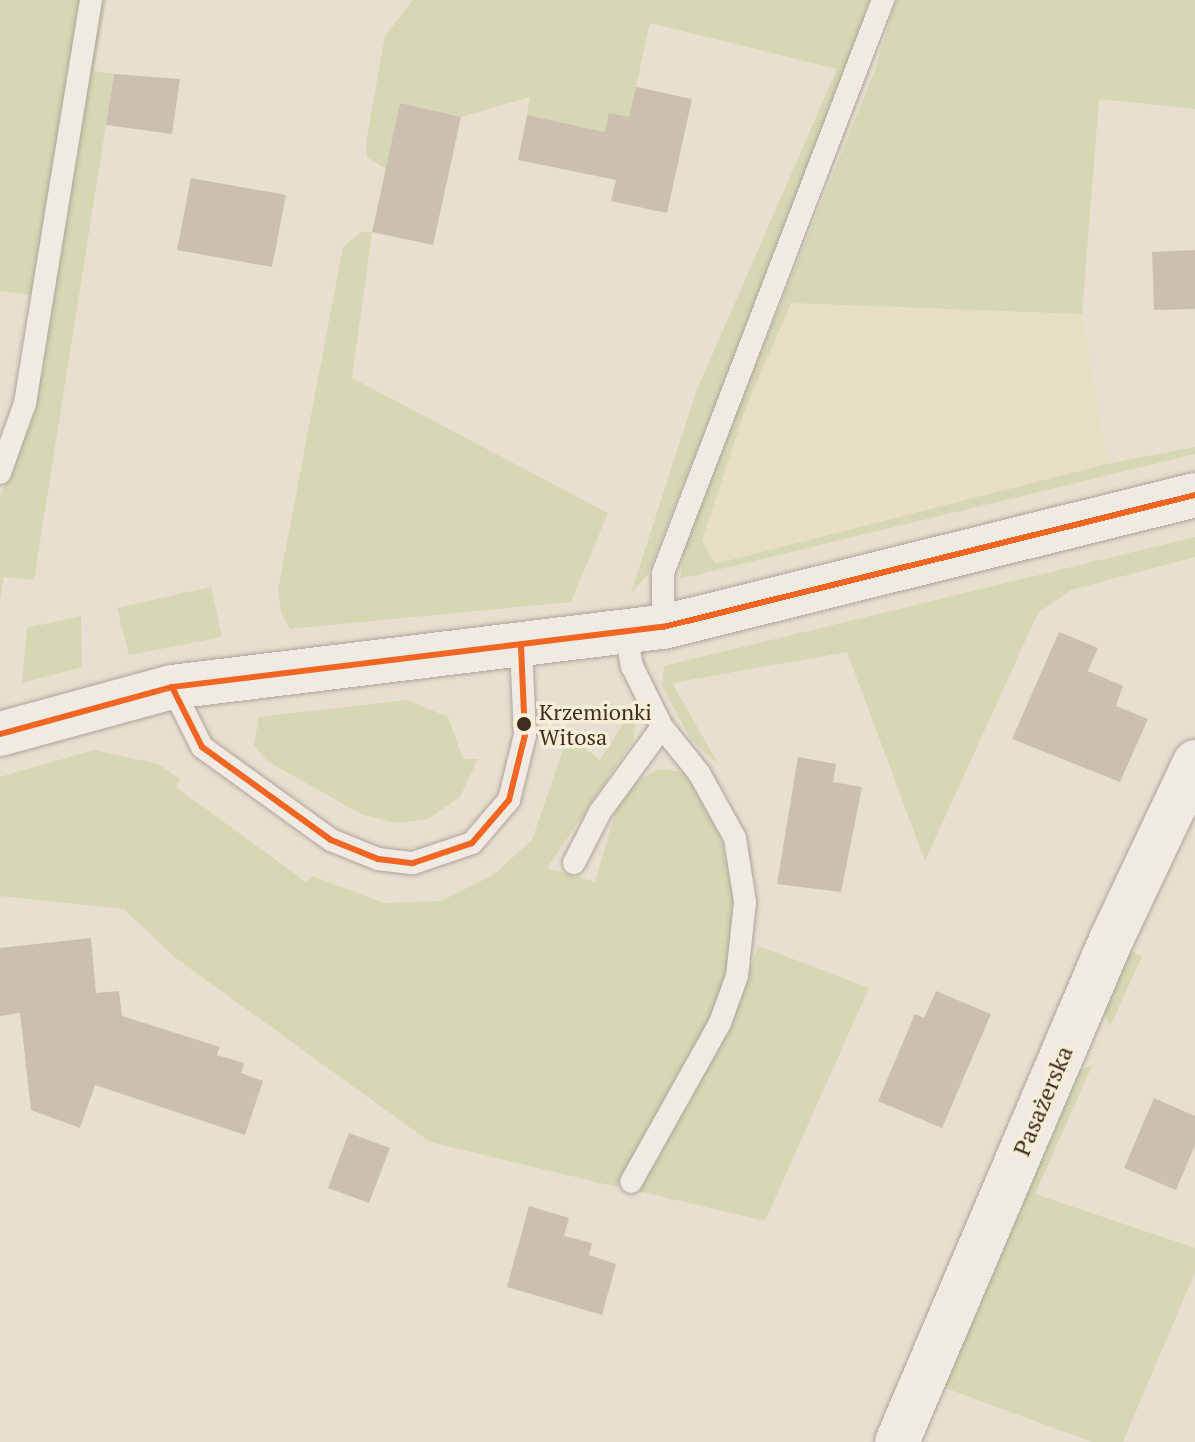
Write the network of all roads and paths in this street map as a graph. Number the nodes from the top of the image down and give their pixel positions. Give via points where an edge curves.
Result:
1 (91, 0) edge
2 (883, 0) edge
3 (0, 473) edge
4 (1195, 495) edge
5 (645, 630) junction
6 (521, 647) junction
7 (172, 687) junction
8 (662, 727) junction
9 (0, 734) edge
10 (1195, 762) edge
11 (574, 863) dead end
12 (631, 1182) dead end
13 (897, 1442) edge

1 - 3 lane via 25,403
2 - 5 lane
4 - 5 street
5 - 6 street
5 - 8 lane via 632,666
6 - 7 street
6 - 7 lane via 525,735 509,800 472,843 413,863 378,859 331,840 202,747
7 - 9 street
8 - 11 lane via 600,812
8 - 12 lane via 699,773 735,838 745,931 720,1023
10 - 13 street, Pasażerska via 1111,940

